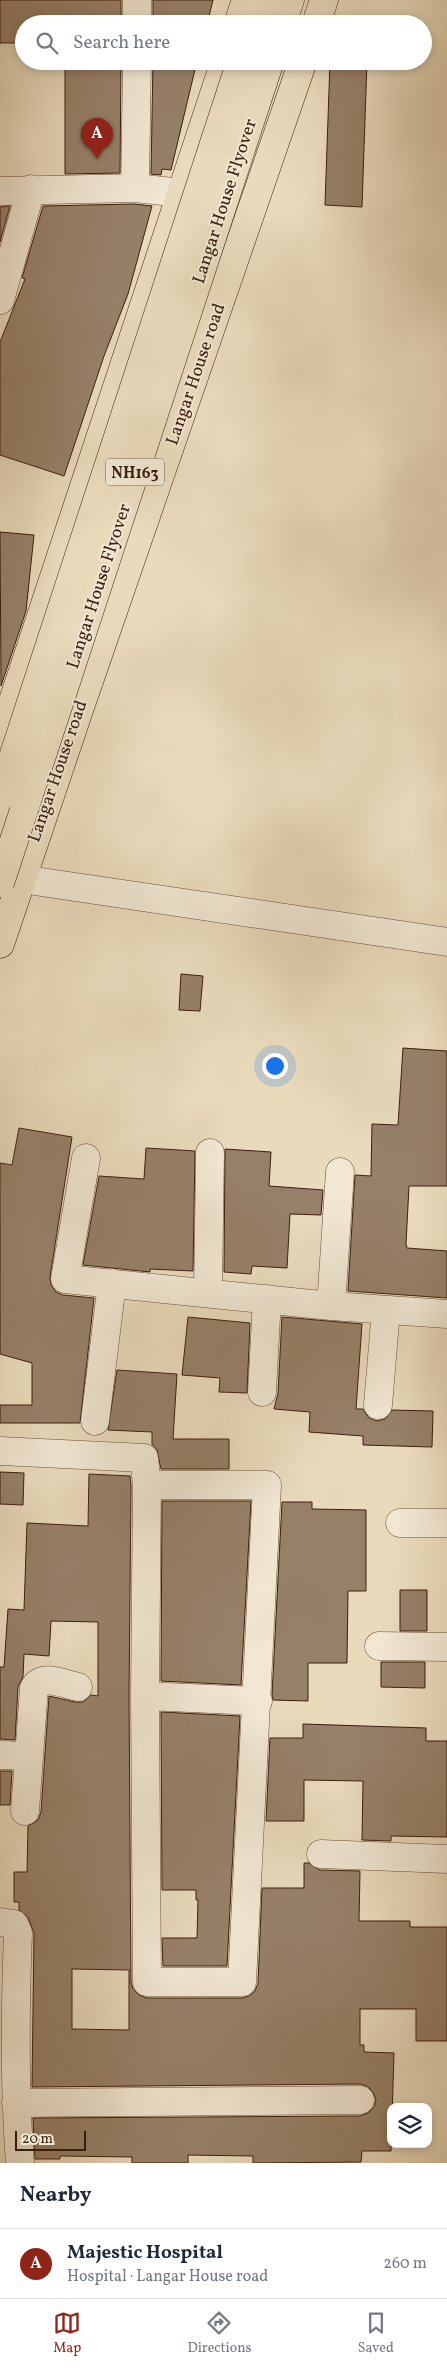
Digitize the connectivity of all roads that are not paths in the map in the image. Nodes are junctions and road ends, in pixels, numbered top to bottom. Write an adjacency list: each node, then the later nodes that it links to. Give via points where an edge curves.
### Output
1 (138, 0): 6 (street)
2 (246, 0): 7 (main road)
3 (261, 0): 8 (main road)
4 (290, 0): 9 (main road)
5 (324, 0): 10 (main road)
6 (137, 15)
7 (241, 15)
8 (256, 15)
9 (285, 15)
10 (319, 15)
11 (136, 70): 16 (street)
12 (222, 70): 19 (main road)
13 (238, 70): 24 (main road, Langar House Flyover / NH163, bridge)
14 (267, 70): 25 (main road, Langar House Flyover / NH163, bridge)
15 (300, 70): 22 (main road, Langar House road)
16 (135, 188): 17 (street); 19 (street)
17 (31, 189): 18 (street); 20 (street)
18 (0, 191)
19 (182, 193): 21 (main road)
20 (0, 300)
21 (16, 693): 22 (main road); 23 (main road)
22 (78, 713): 25 (main road, Langar House road)
23 (2, 726)
24 (0, 796)
25 (10, 881): 26 (street); 27 (main road, Langar House road)
26 (447, 942)
27 (0, 944)
28 (210, 1153): 32 (street)
29 (86, 1158): 31 (street, via 65,1278)
30 (340, 1172): 34 (street)
31 (112, 1283): 32 (street); 39 (street)
32 (208, 1293): 33 (street)
33 (267, 1299): 34 (street); 37 (street)
34 (331, 1306): 35 (street)
35 (386, 1310): 36 (street); 38 (street)
36 (447, 1314)
37 (262, 1392)
38 (378, 1404)
39 (95, 1421)
40 (0, 1451): 41 (street, via 144,1458)
41 (147, 1485): 47 (street); 48 (street, via 267,1485)
42 (400, 1523): 43 (street)
43 (447, 1523)
44 (379, 1646): 45 (street)
45 (447, 1646)
46 (78, 1687): 50 (street, via 47,1680 38,1683 33,1694)
47 (145, 1696): 48 (street); 48 (street, via 147,1982 242,1982)
48 (258, 1701)
49 (0, 1755): 50 (street)
50 (29, 1756): 51 (street)
51 (25, 1811)
52 (322, 1854): 53 (street)
53 (447, 1859)
54 (0, 1922): 55 (street, via 14,1924 18,1933)
55 (7, 2066): 57 (street)
56 (360, 2100): 57 (street)
57 (16, 2103): 58 (street)
58 (20, 2163)

